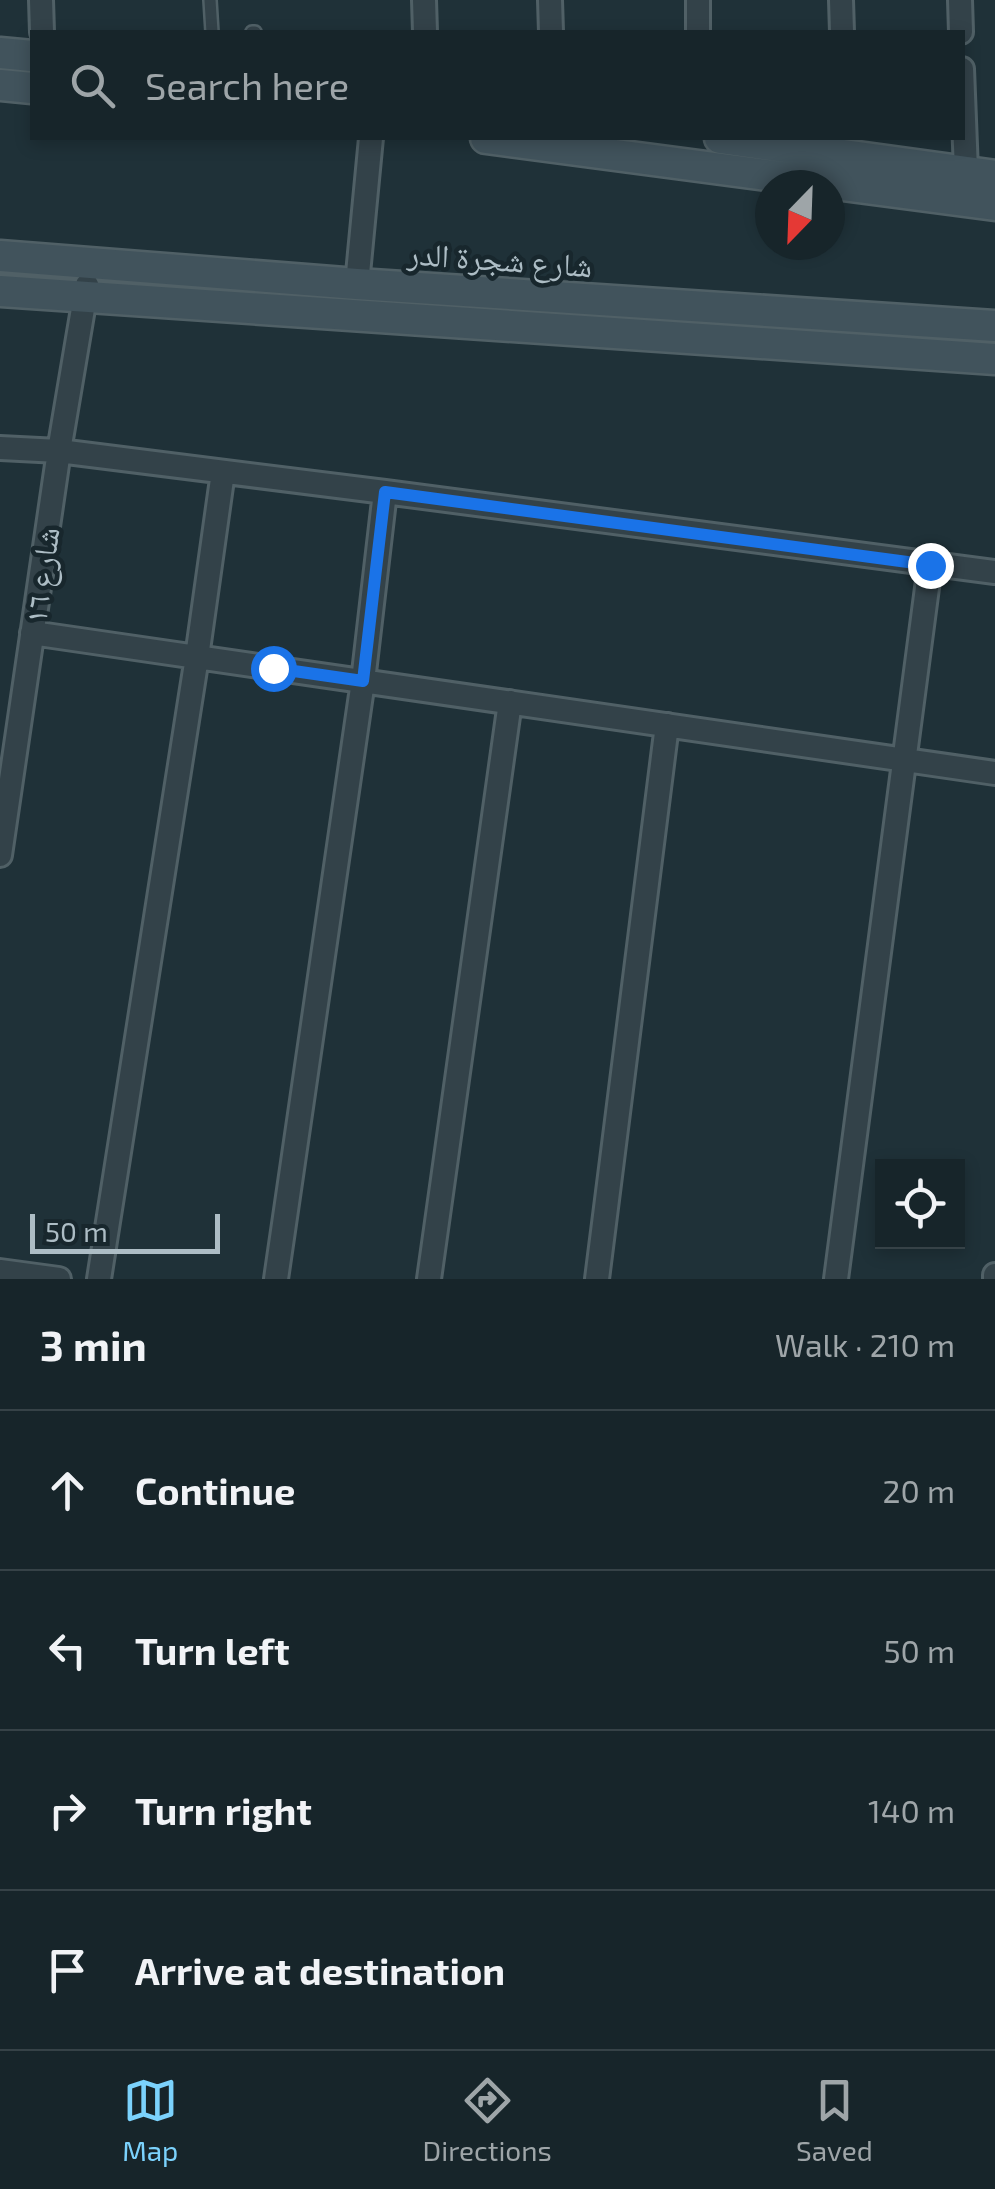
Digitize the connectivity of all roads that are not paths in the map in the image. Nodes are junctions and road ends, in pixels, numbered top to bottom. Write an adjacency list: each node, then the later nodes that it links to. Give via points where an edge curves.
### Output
1 (40, 0): 8 (street)
2 (210, 0): 9 (lane)
3 (424, 0): 10 (street)
4 (550, 0): 11 (street)
5 (698, 0): 12 (street)
6 (841, 0): 13 (street)
7 (960, 0): 14 (street)
8 (42, 30)
9 (212, 30)
10 (425, 30)
11 (550, 30)
12 (698, 30)
13 (842, 30)
14 (961, 30)
15 (0, 53): 16 (street)
16 (30, 56)
17 (0, 85): 19 (street)
18 (965, 87): 24 (street)
19 (30, 88)
20 (371, 140): 28 (street)
21 (501, 140): 25 (street)
22 (751, 140): 23 (street)
23 (844, 146): 24 (street)
24 (980, 174)
25 (995, 205)
26 (0, 256): 27 (street, شارع شجرة الدر)
27 (92, 263): 28 (street, شارع شجرة الدر); 30 (street, شارع ١٦)
28 (356, 284): 31 (street, شارع شجرة الدر)
29 (0, 291): 30 (street, شارع شجرة الدر)
30 (86, 295): 32 (street, شارع شجرة الدر); 34 (street, شارع ١٦)
31 (995, 326)
32 (995, 359)
33 (0, 448): 34 (street)
34 (59, 451): 35 (street); 39 (street, شارع ١٦)
35 (223, 472): 36 (street); 40 (street)
36 (385, 492): 37 (street); 41 (street)
37 (930, 565): 38 (street); 44 (street)
38 (995, 572)
39 (32, 633): 40 (street); 46 (street, شارع ١٦)
40 (197, 657): 41 (street); 49 (street)
41 (363, 681): 42 (street); 50 (street)
42 (510, 702): 43 (street); 51 (street)
43 (667, 725): 44 (street); 52 (street)
44 (905, 760): 45 (street); 53 (street)
45 (995, 773)
46 (0, 855)
47 (0, 1271): 48 (street)
48 (59, 1279)
49 (100, 1279)
50 (276, 1279)
51 (429, 1279)
52 (597, 1279)
53 (836, 1279)

